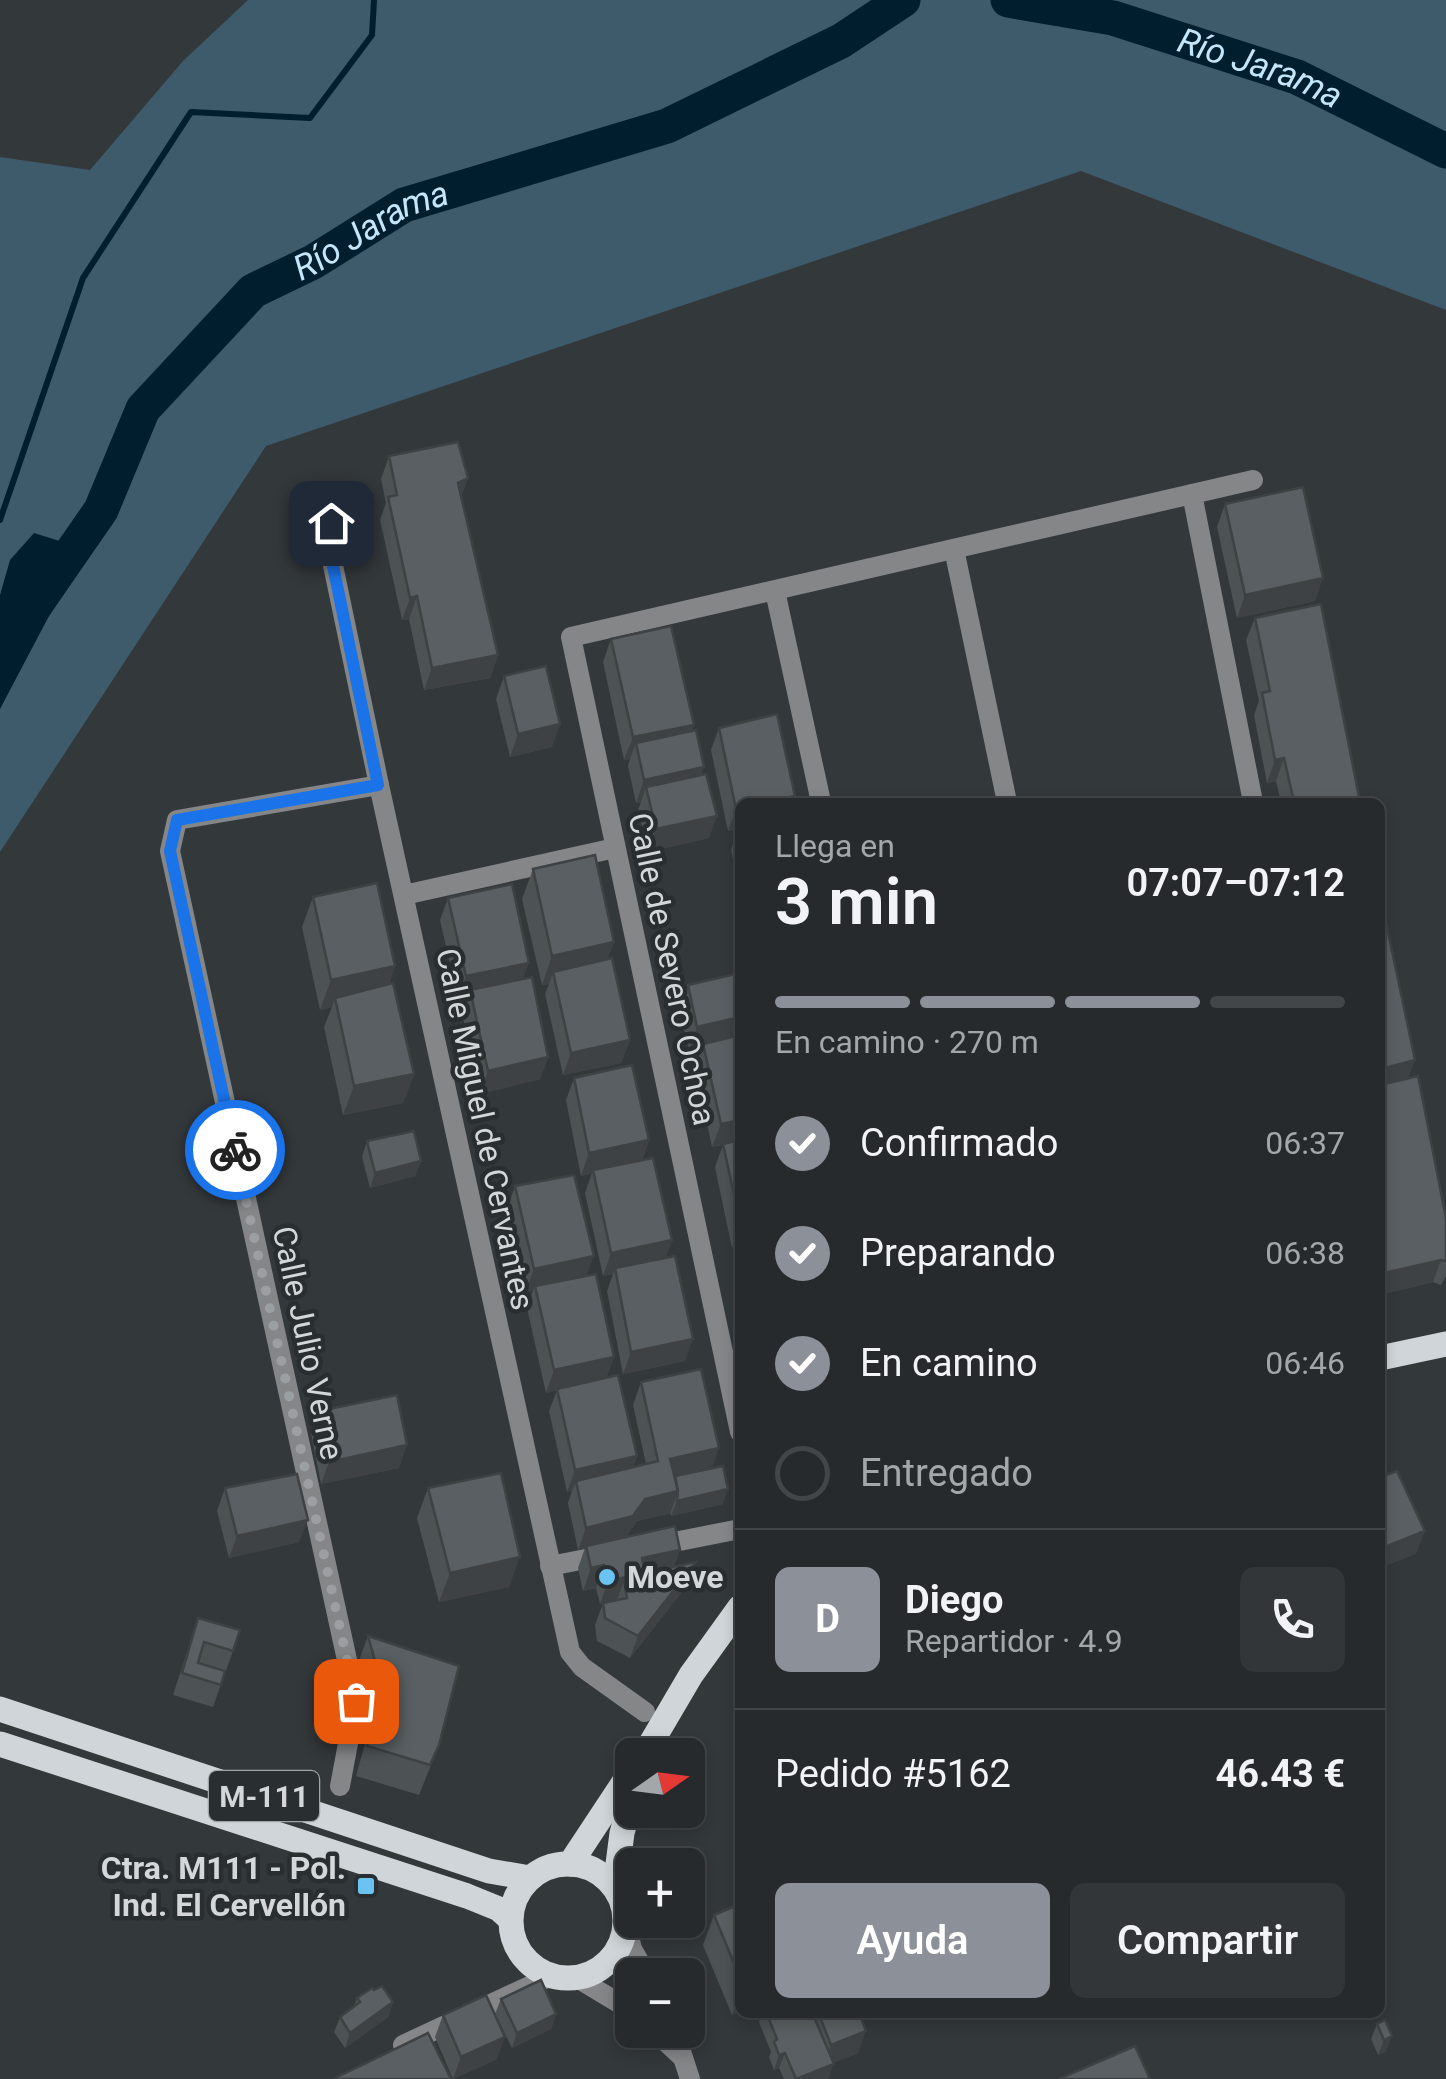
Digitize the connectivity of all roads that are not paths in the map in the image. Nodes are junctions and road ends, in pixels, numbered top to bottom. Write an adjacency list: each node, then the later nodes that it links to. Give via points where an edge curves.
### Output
1 (1252, 480): 2 (street)
2 (1192, 494): 4 (street); 9 (street)
3 (331, 523): 6 (street, Calle Miguel de Cervantes, via 330,551)
4 (954, 549): 5 (street); 8 (street)
5 (774, 590): 7 (street); 10 (street, Calle de Severo Ochoa, via 570,637)
6 (378, 785): 11 (street, Calle Miguel de Cervantes); 22 (street, Calle Julio Verne, via 177,820 170,851 356,1701)
7 (820, 798)
8 (1006, 798)
9 (1252, 798)
10 (615, 848): 11 (street); 14 (street, Calle de Severo Ochoa)
11 (404, 895): 16 (street, Calle Miguel de Cervantes)
12 (1446, 1344): 13 (main road)
13 (1385, 1357)
14 (735, 1409)
15 (735, 1530): 16 (street)
16 (550, 1566): 19 (street, Calle Miguel de Cervantes, via 570,1652)
17 (735, 1614): 20 (main road)
18 (0, 1708): 26 (main road, M-111, via 489,1871)
19 (645, 1712)
20 (654, 1738)
21 (0, 1744): 28 (main road, M-111, via 466,1896)
22 (340, 1786)
23 (615, 1796): 25 (main road)
24 (623, 1828): 27 (main road)
25 (570, 1864): 26 (main road); 27 (main road, via 599,1873)
26 (530, 1878): 28 (main road)
27 (614, 1887)
28 (510, 1919): 30 (main road, via 522,1954)
29 (623, 1938): 31 (main road, via 611,1961)
30 (551, 1976): 31 (main road); 36 (street)
31 (577, 1978): 32 (street)
32 (615, 2001)
33 (673, 2048): 35 (street)
34 (680, 2048): 35 (street)
35 (682, 2056): 37 (street)
36 (378, 2060)
37 (690, 2079)

